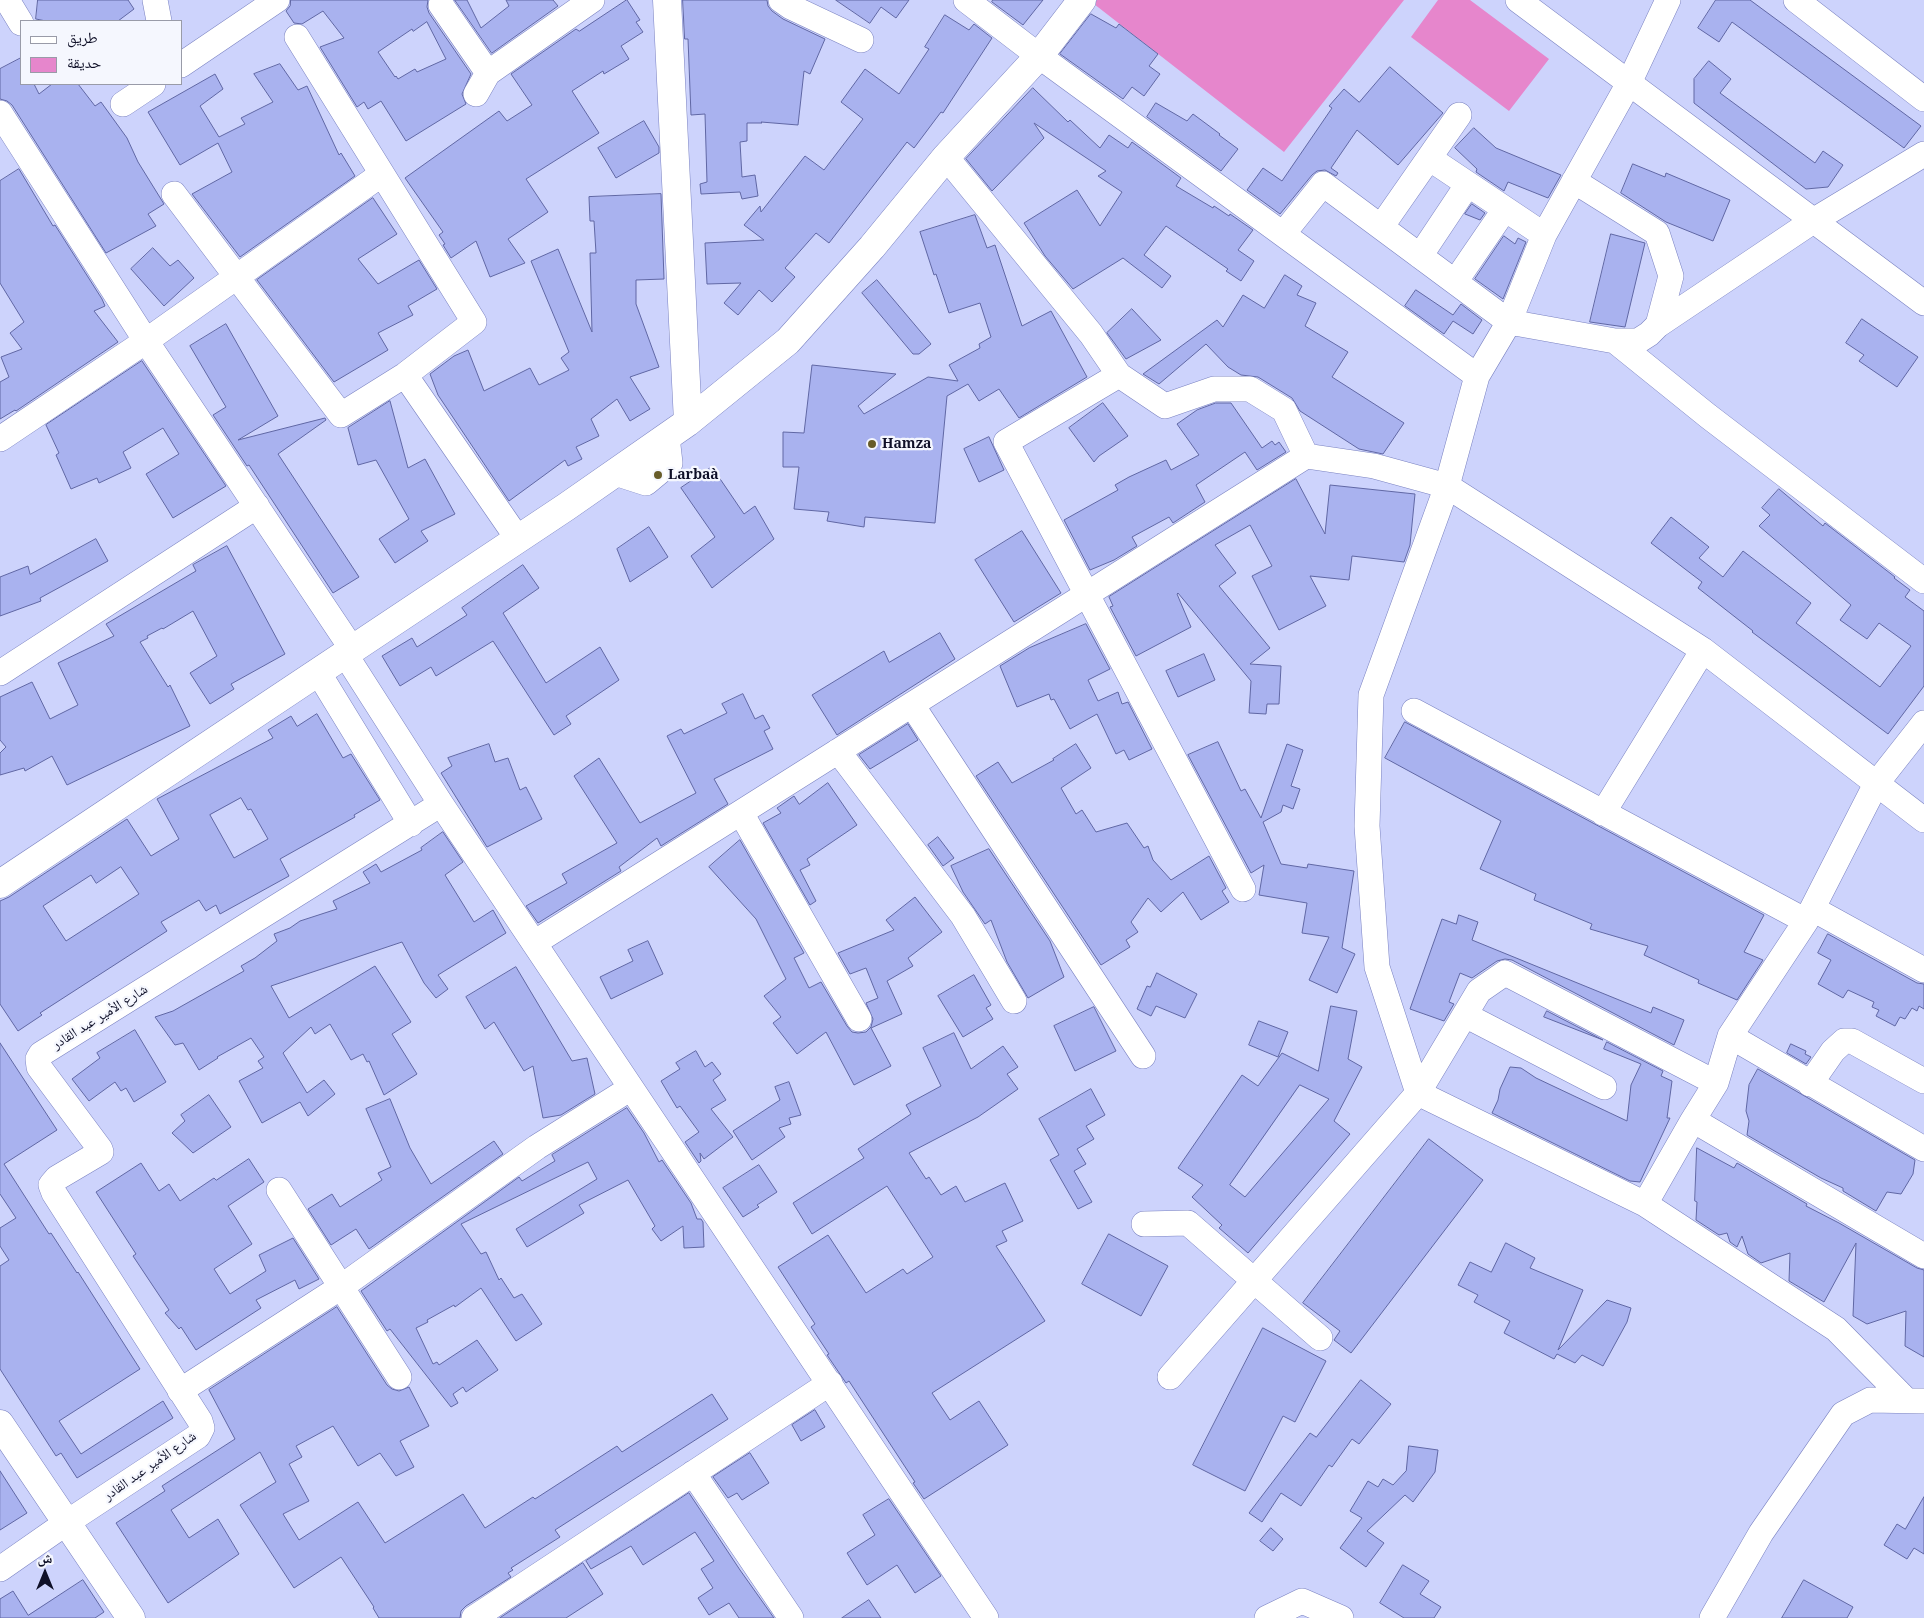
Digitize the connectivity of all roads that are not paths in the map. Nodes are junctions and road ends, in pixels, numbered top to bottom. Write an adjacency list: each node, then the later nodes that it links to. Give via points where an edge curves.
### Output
1 (7, 0): 14 (street)
2 (155, 0): 13 (street)
3 (277, 0): 18 (street)
4 (592, 0): 12 (street, via 482,84)
5 (667, 0): 48 (main road)
6 (781, 0): 16 (street)
7 (966, 0): 17 (street)
8 (1082, 0): 17 (main road)
9 (1518, 0): 19 (street)
10 (1668, 0): 19 (street)
11 (1796, 0): 21 (street)
12 (440, 6)
13 (159, 20)
14 (20, 21)
15 (296, 37): 28 (street)
16 (861, 40)
17 (1039, 56): 26 (main road); 35 (street)
18 (182, 64)
19 (1629, 83): 29 (street); 33 (street)
20 (151, 85): 22 (street)
21 (1924, 99)
22 (122, 104)
23 (0, 113): 43 (street)
24 (1459, 116): 27 (street)
25 (1924, 154): 33 (street)
26 (946, 157): 46 (street, via 1091,334); 48 (main road, via 788,341)
27 (1429, 158): 30 (street); 34 (street)
28 (382, 174): 38 (street); 45 (street, via 474,322)
29 (1574, 181): 36 (street); 42 (street, via 1657,233 1671,276)
30 (1468, 184): 32 (street); 37 (street)
31 (174, 194): 38 (street)
32 (1505, 209): 36 (street); 39 (street)
33 (1813, 221): 40 (street); 42 (street)
34 (1381, 227): 35 (street, via 1323,184); 37 (street)
35 (1283, 234): 47 (street)
36 (1544, 235): 41 (street)
37 (1420, 256): 39 (street)
38 (237, 276): 43 (street); 45 (street, via 341,414)
39 (1455, 282): 41 (street)
40 (1924, 303)
41 (1509, 322): 44 (street); 47 (street)
42 (1658, 325): 44 (street, via 1638,341)
43 (146, 341): 49 (street); 52 (street)
44 (1614, 341): 54 (street)
45 (405, 375): 53 (street)
46 (1119, 375): 50 (street, via 1165,406 1214,389 1250,389 1284,410); 55 (street, via 1006,442)
47 (1477, 376): 51 (street)
48 (677, 429): 53 (main road)
49 (0, 439)
50 (1306, 456): 51 (street, via 1374,466); 55 (street)
51 (1448, 486): 56 (street); 85 (street, via 1372,695 1367,826 1377,967)
52 (257, 506): 57 (street); 59 (street)
53 (518, 539): 57 (main road)
54 (1924, 581)
55 (1087, 594): 60 (street); 71 (street)
56 (1703, 650): 64 (street); 67 (street)
57 (349, 652): 58 (main road); 65 (street)
58 (318, 672): 69 (street); 70 (main road)
59 (0, 673)
60 (912, 705): 63 (street); 79 (street)
61 (1414, 711): 67 (street)
62 (1924, 723): 64 (street)
63 (838, 751): 66 (street); 75 (street, via 963,916)
64 (1876, 784): 68 (street); 72 (street)
65 (441, 804): 69 (street, شارع الأمير عبد القادر); 73 (street)
66 (741, 813): 73 (street); 77 (street)
67 (1603, 813): 72 (street)
68 (1924, 820)
69 (411, 824): 98 (street, شارع الأمير عبد القادر, via 41,1054 38,1059 39,1066 101,1152 57,1178 51,1184 54,1194)
70 (0, 884)
71 (1243, 889)
72 (1810, 915): 74 (street); 78 (street)
73 (534, 943): 84 (street)
74 (1924, 970)
75 (1014, 1001)
76 (1465, 1015): 81 (street, via 1479,991 1505,973); 83 (street); 85 (street)
77 (860, 1019)
78 (1730, 1036): 81 (street); 82 (street)
79 (1143, 1056)
80 (1924, 1081): 82 (street, via 1852,1041 1844,1041 1832,1051)
81 (1716, 1083): 86 (street)
82 (1810, 1084): 87 (street)
83 (1604, 1087)
84 (631, 1088): 93 (street, via 537,1147); 97 (street)
85 (1418, 1093): 89 (street); 92 (street)
86 (1693, 1120): 89 (street); 91 (street)
87 (1924, 1149)
88 (280, 1190): 93 (street)
89 (1645, 1204): 99 (street, via 1836,1329)
90 (1144, 1224): 92 (street, via 1188,1223)
91 (1924, 1256)
92 (1254, 1281): 94 (street); 95 (street)
93 (341, 1287): 96 (street); 98 (street)
94 (1320, 1338)
95 (1170, 1376)
96 (399, 1377)
97 (830, 1383): 101 (street); 107 (street)
98 (180, 1391): 102 (street, شارع الأمير عبد القادر, via 200,1421 202,1428 198,1436)
99 (1915, 1401): 110 (street, via 1870,1400 1843,1414 1761,1533)
100 (0, 1424): 102 (main road)
101 (694, 1473): 105 (street); 106 (street)
102 (66, 1523): 103 (street, شارع الأمير عبد القادر); 104 (main road)
103 (0, 1569)
104 (130, 1618)
105 (474, 1618)
106 (791, 1618)
107 (986, 1618)
108 (1267, 1618): 109 (street, via 1302,1601)
109 (1341, 1618)
110 (1712, 1618)

